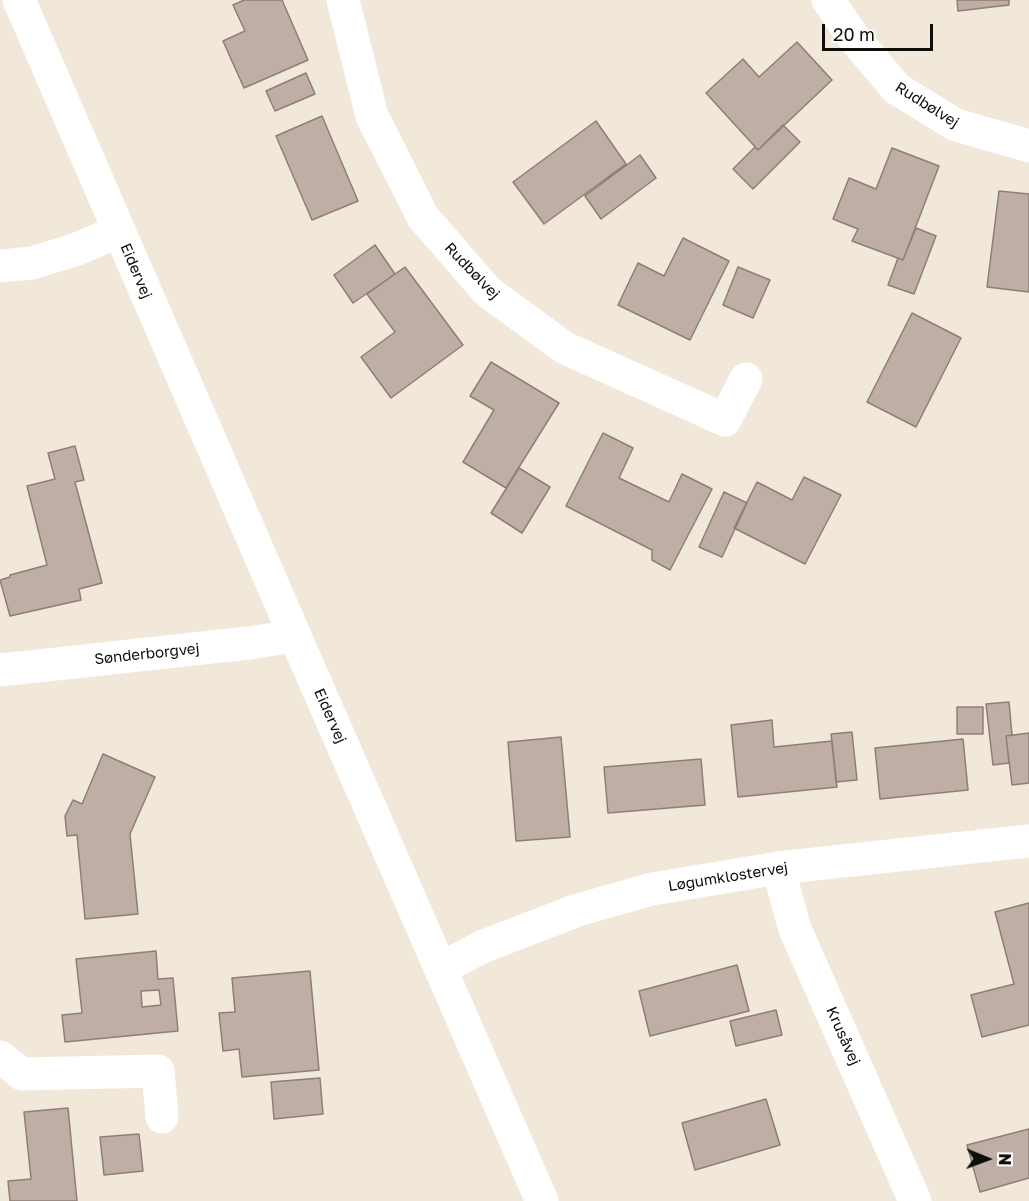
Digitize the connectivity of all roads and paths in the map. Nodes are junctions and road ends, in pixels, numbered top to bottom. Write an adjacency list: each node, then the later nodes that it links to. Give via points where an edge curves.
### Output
1 (19, 0): 5 (street, Eidervej)
2 (343, 0): 7 (street, Rudbølvej, via 372,116 423,217 488,292 565,348 725,420)
3 (828, 0): 4 (street, Rudbølvej, via 897,89 956,126)
4 (1029, 146)
5 (119, 231): 6 (street, Eidervej, via 32,263); 8 (street, Eidervej)
6 (0, 266)
7 (746, 379)
8 (295, 636): 9 (street, Sønderborgvej); 12 (street, Eidervej)
9 (0, 670)
10 (1029, 841): 11 (street, Løgumklostervej)
11 (778, 868): 12 (street, Løgumklostervej, via 652,889 578,910 484,946); 16 (street, Krusåvej, via 795,929)
12 (441, 968): 15 (street, Eidervej)
13 (0, 1057): 14 (street, via 22,1074 158,1071)
14 (162, 1117)
15 (542, 1201)
16 (915, 1201)

